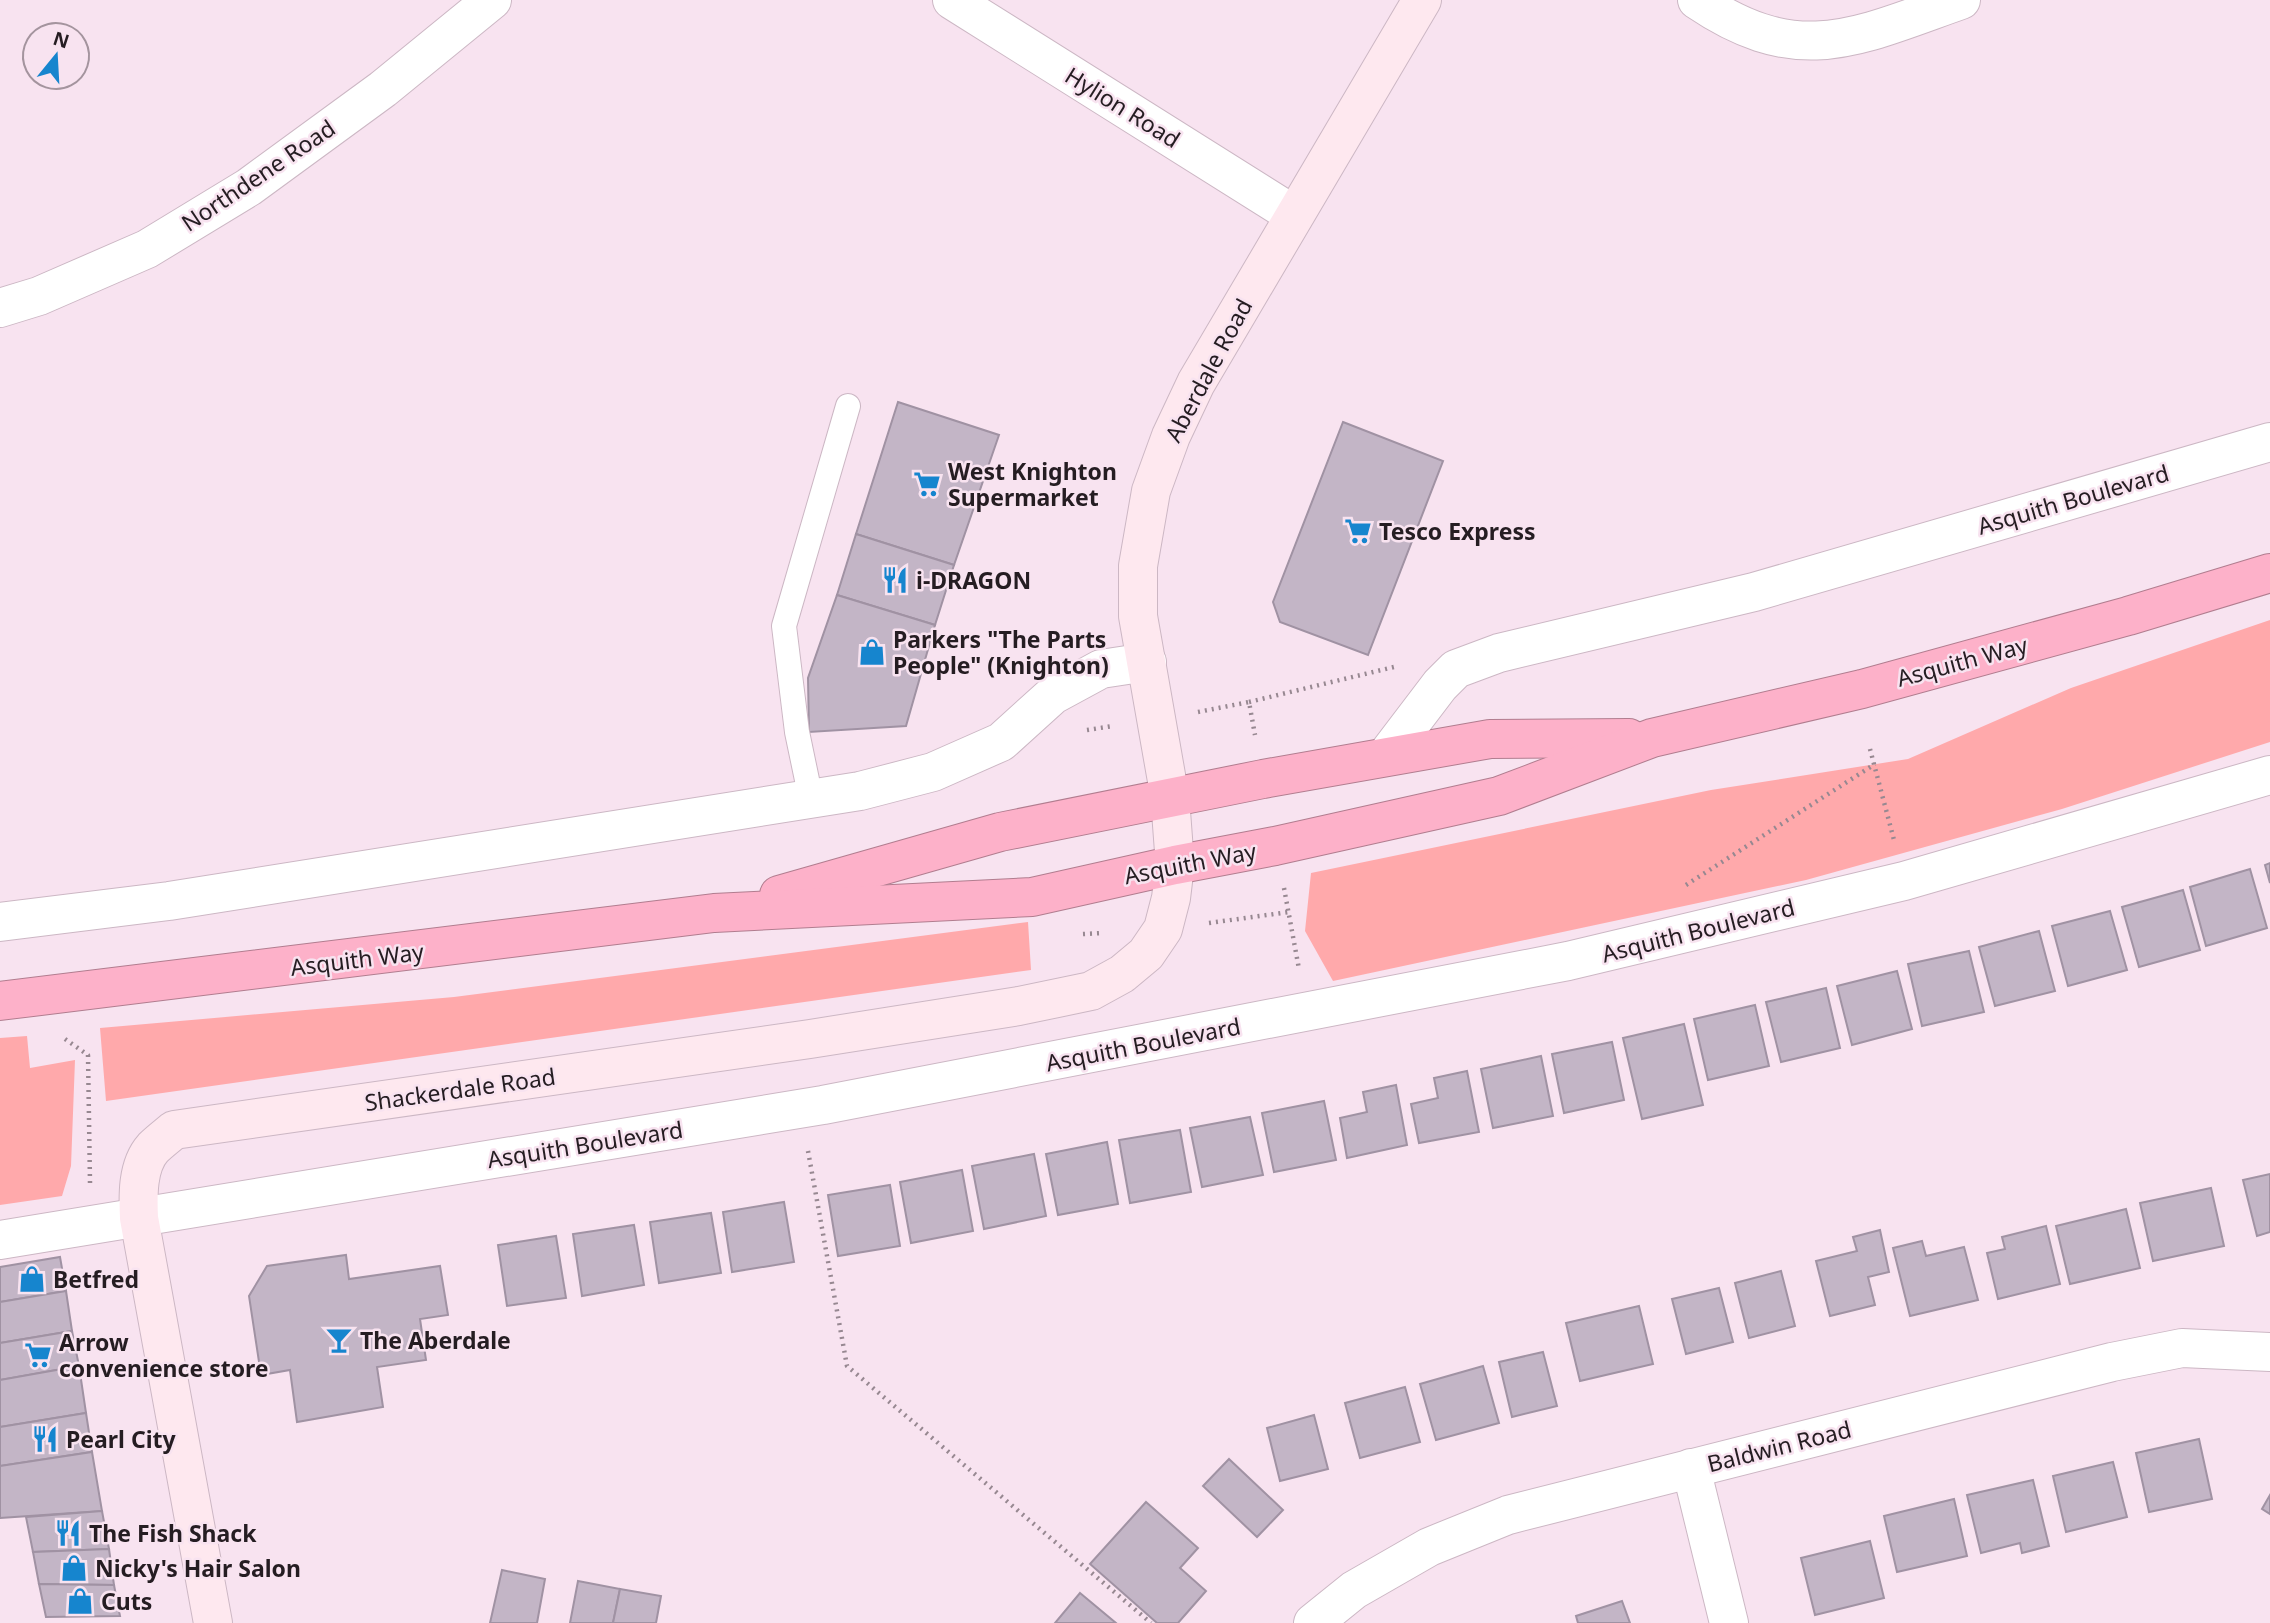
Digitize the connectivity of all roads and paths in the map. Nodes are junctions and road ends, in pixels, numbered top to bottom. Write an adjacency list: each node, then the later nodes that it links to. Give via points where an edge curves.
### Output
1 (492, 0): 7 (street, Northdene Road, via 383,89 249,187 147,249)
2 (952, 0): 6 (street, Hylion Road)
3 (1422, 0): 6 (street, Aberdale Road)
4 (1698, 0): 5 (street, via 1768,37 1812,43 1859,36)
5 (1961, 0)
6 (1294, 215): 11 (street, Aberdale Road, via 1196,383 1151,491 1138,566 1139,616)
7 (0, 308)
8 (848, 406): 20 (lane, via 784,626 797,732)
9 (2270, 442): 12 (street, Asquith Boulevard, via 1754,592 1499,653)
10 (2270, 573): 14 (highway, Asquith Way, via 1862,689)
11 (1147, 662): 19 (street, Aberdale Road); 20 (street, via 1101,669 1053,695 1001,742 933,772)
12 (1457, 669): 13 (path, via 1437,657); 16 (street, Asquith Boulevard)
13 (1249, 702)
14 (1652, 738): 16 (highway, Asquith Way, via 1489,738); 21 (highway, Asquith Way, via 1499,796)
15 (1870, 749): 17 (path)
16 (1386, 756): 19 (highway, Asquith Way)
17 (1875, 764): 22 (path); 23 (path)
18 (2270, 775): 22 (street, Asquith Boulevard)
19 (1170, 798): 21 (street, Aberdale Road); 24 (highway, Asquith Way, via 1000,832)
20 (811, 799): 25 (street, via 169,901)
21 (1175, 865): 24 (highway, Asquith Way, via 1032,897); 29 (street, Shackerdale Road, via 1163,929 1146,954 1091,991 823,1037 174,1130 151,1150 141,1172)
22 (1904, 881): 28 (street, Asquith Boulevard, via 1568,961)
23 (1682, 888)
24 (714, 913): 26 (highway, Asquith Way)
25 (0, 922)
26 (55, 995): 27 (highway, Asquith Way); 30 (path, via 61,1036 88,1055 90,1192)
27 (0, 1001)
28 (800, 1109): 29 (street, Asquith Boulevard); 35 (path, via 847,1366)
29 (139, 1218): 30 (street, Asquith Boulevard); 34 (street, Shackerdale Road)
30 (99, 1225): 31 (street, Asquith Boulevard)
31 (0, 1240)
32 (2270, 1352): 33 (street, Baldwin Road, via 2182,1348 2147,1355)
33 (1691, 1468): 36 (street, Baldwin Road, via 1508,1514 1429,1547 1354,1590); 37 (street)
34 (213, 1623)
35 (1152, 1623)
36 (1313, 1623)
37 (1729, 1623)

